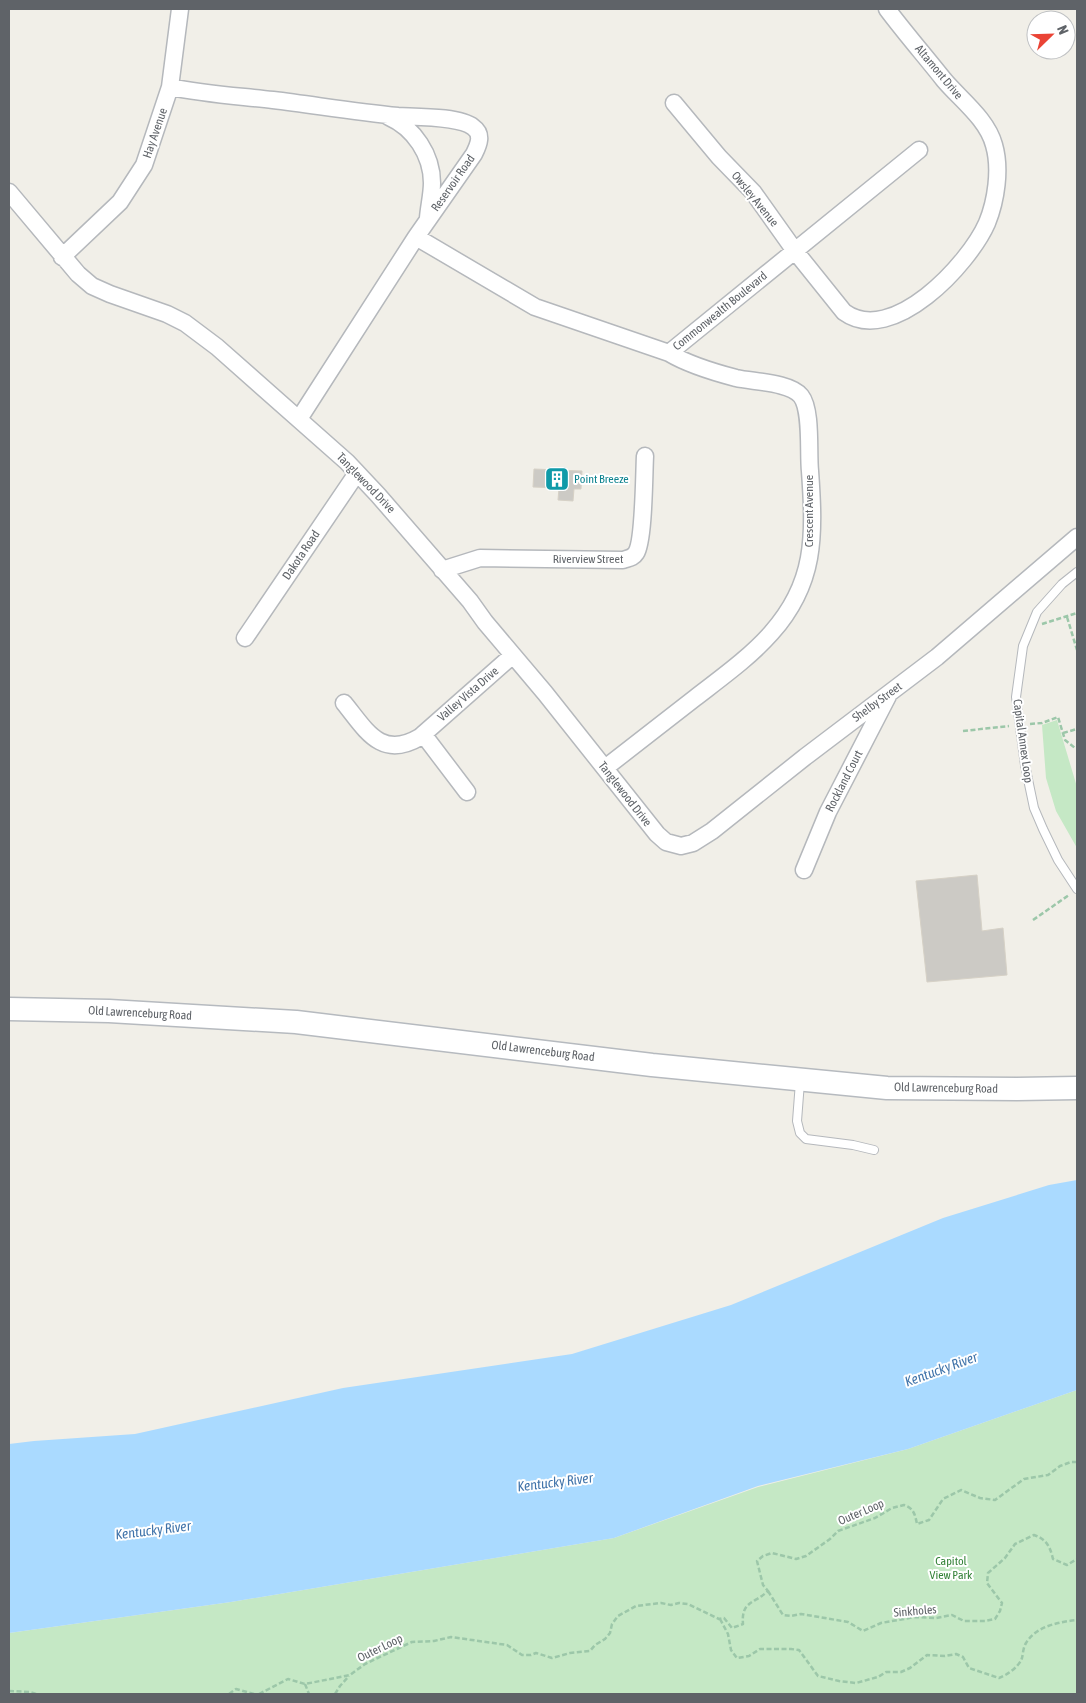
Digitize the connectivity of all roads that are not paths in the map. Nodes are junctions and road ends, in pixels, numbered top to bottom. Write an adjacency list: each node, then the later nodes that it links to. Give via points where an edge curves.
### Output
1 (180, 9): 3 (street, Hay Avenue)
2 (887, 9): 6 (street, Altamont Drive)
3 (170, 88): 5 (street, Reservoir Road); 12 (street, Hay Avenue, via 144,165 120,202)
4 (674, 103): 11 (street, Owsley Avenue, via 753,192)
5 (380, 114): 9 (street, via 405,126 423,148 432,182); 9 (street, Reservoir Road, via 460,121 474,127 478,133 480,139 474,154)
6 (991, 135): 11 (street, Owsley Avenue, via 996,151 996,176 987,224 947,279 914,305 879,320 850,317)
7 (919, 150): 11 (street, Commonwealth Boulevard)
8 (9, 192): 12 (street, Tanglewood Drive)
9 (428, 220): 10 (street, Reservoir Road)
10 (416, 237): 13 (street, Commonwealth Boulevard, via 535,307); 14 (street, Reservoir Road)
11 (795, 251): 13 (street, Commonwealth Boulevard)
12 (62, 257): 14 (street, Tanglewood Drive, via 92,286 185,323)
13 (669, 353): 25 (street, Crescent Avenue, via 684,362 786,388 801,396 808,424 812,516 809,558 793,602 764,643)
14 (299, 419): 16 (street, Tanglewood Drive)
15 (645, 456): 18 (street, Riverview Street, via 641,533 638,551 632,558 480,558)
16 (357, 472): 18 (street, Tanglewood Drive); 20 (street, Dakota Road)
17 (1077, 537): 22 (street, Shelby Street)
18 (442, 570): 21 (street, Tanglewood Drive)
19 (1077, 572): 29 (lane, Capital Annex Loop, via 1037,612 1023,646 1016,697 1034,808 1058,860)
20 (245, 638)
21 (513, 654): 24 (street, Valley Vista Drive); 25 (street, Tanglewood Drive)
22 (889, 694): 27 (street, Shelby Street, via 712,830 685,845); 28 (street, Rockland Court, via 825,818)
23 (344, 703): 24 (street, Valley Vista Drive, via 380,742 400,745)
24 (422, 734): 26 (street)
25 (605, 768): 27 (street, Tanglewood Drive)
26 (467, 792)
27 (666, 842)
28 (804, 870)
29 (1077, 889)
30 (9, 1009): 31 (main road, Old Lawrenceburg Road, via 109,1011 296,1022)
31 (800, 1080): 32 (main road, Old Lawrenceburg Road, via 887,1088); 33 (lane, via 797,1121 800,1133 806,1139)
32 (1077, 1088)
33 (874, 1150)

